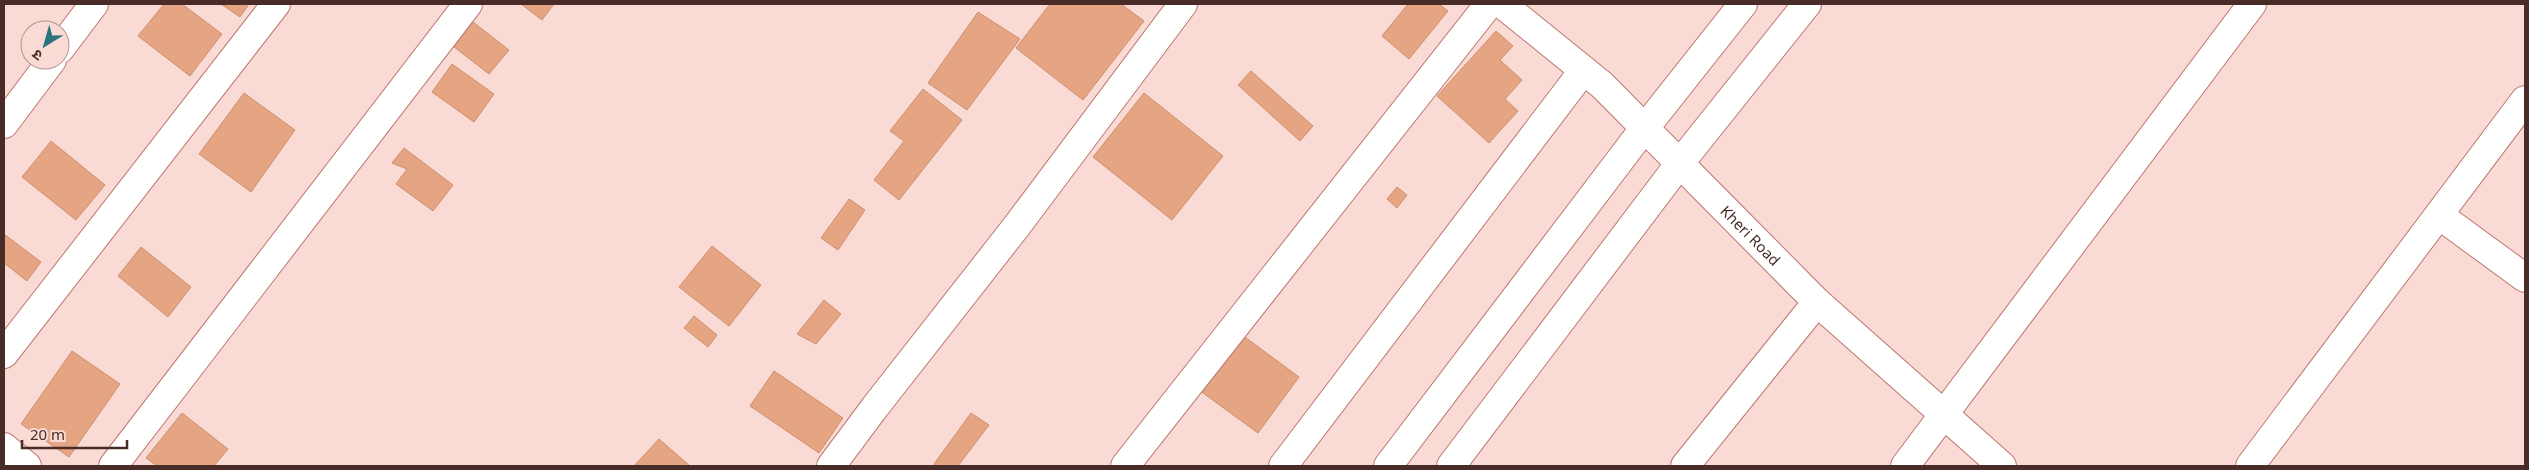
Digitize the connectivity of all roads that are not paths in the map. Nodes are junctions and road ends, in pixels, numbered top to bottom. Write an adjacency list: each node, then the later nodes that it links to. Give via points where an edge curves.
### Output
1 (94, 4): 10 (street)
2 (276, 4): 20 (street)
3 (468, 4): 24 (street)
4 (1183, 4): 25 (street)
5 (1489, 4): 26 (street)
6 (1502, 4): 12 (street, Kheri Road)
7 (1743, 4): 15 (street)
8 (1807, 4): 16 (street)
9 (2252, 4): 21 (street)
10 (70, 36)
11 (44, 70): 14 (street)
12 (1584, 71): 15 (street, Kheri Road); 27 (street)
13 (2525, 102): 17 (street)
14 (4, 124)
15 (1644, 129): 16 (street, Kheri Road); 28 (street)
16 (1680, 162): 19 (street, Kheri Road); 29 (street)
17 (2438, 215): 18 (street); 33 (street)
18 (2525, 278)
19 (1817, 302): 21 (street, Kheri Road); 30 (street)
20 (4, 354)
21 (1944, 414): 31 (street); 32 (street, Kheri Road)
22 (4, 447): 23 (street)
23 (27, 466)
24 (113, 466)
25 (831, 466)
26 (1125, 466)
27 (1283, 466)
28 (1388, 466)
29 (1451, 466)
30 (1685, 466)
31 (1905, 466)
32 (2002, 466)
33 (2250, 466)

